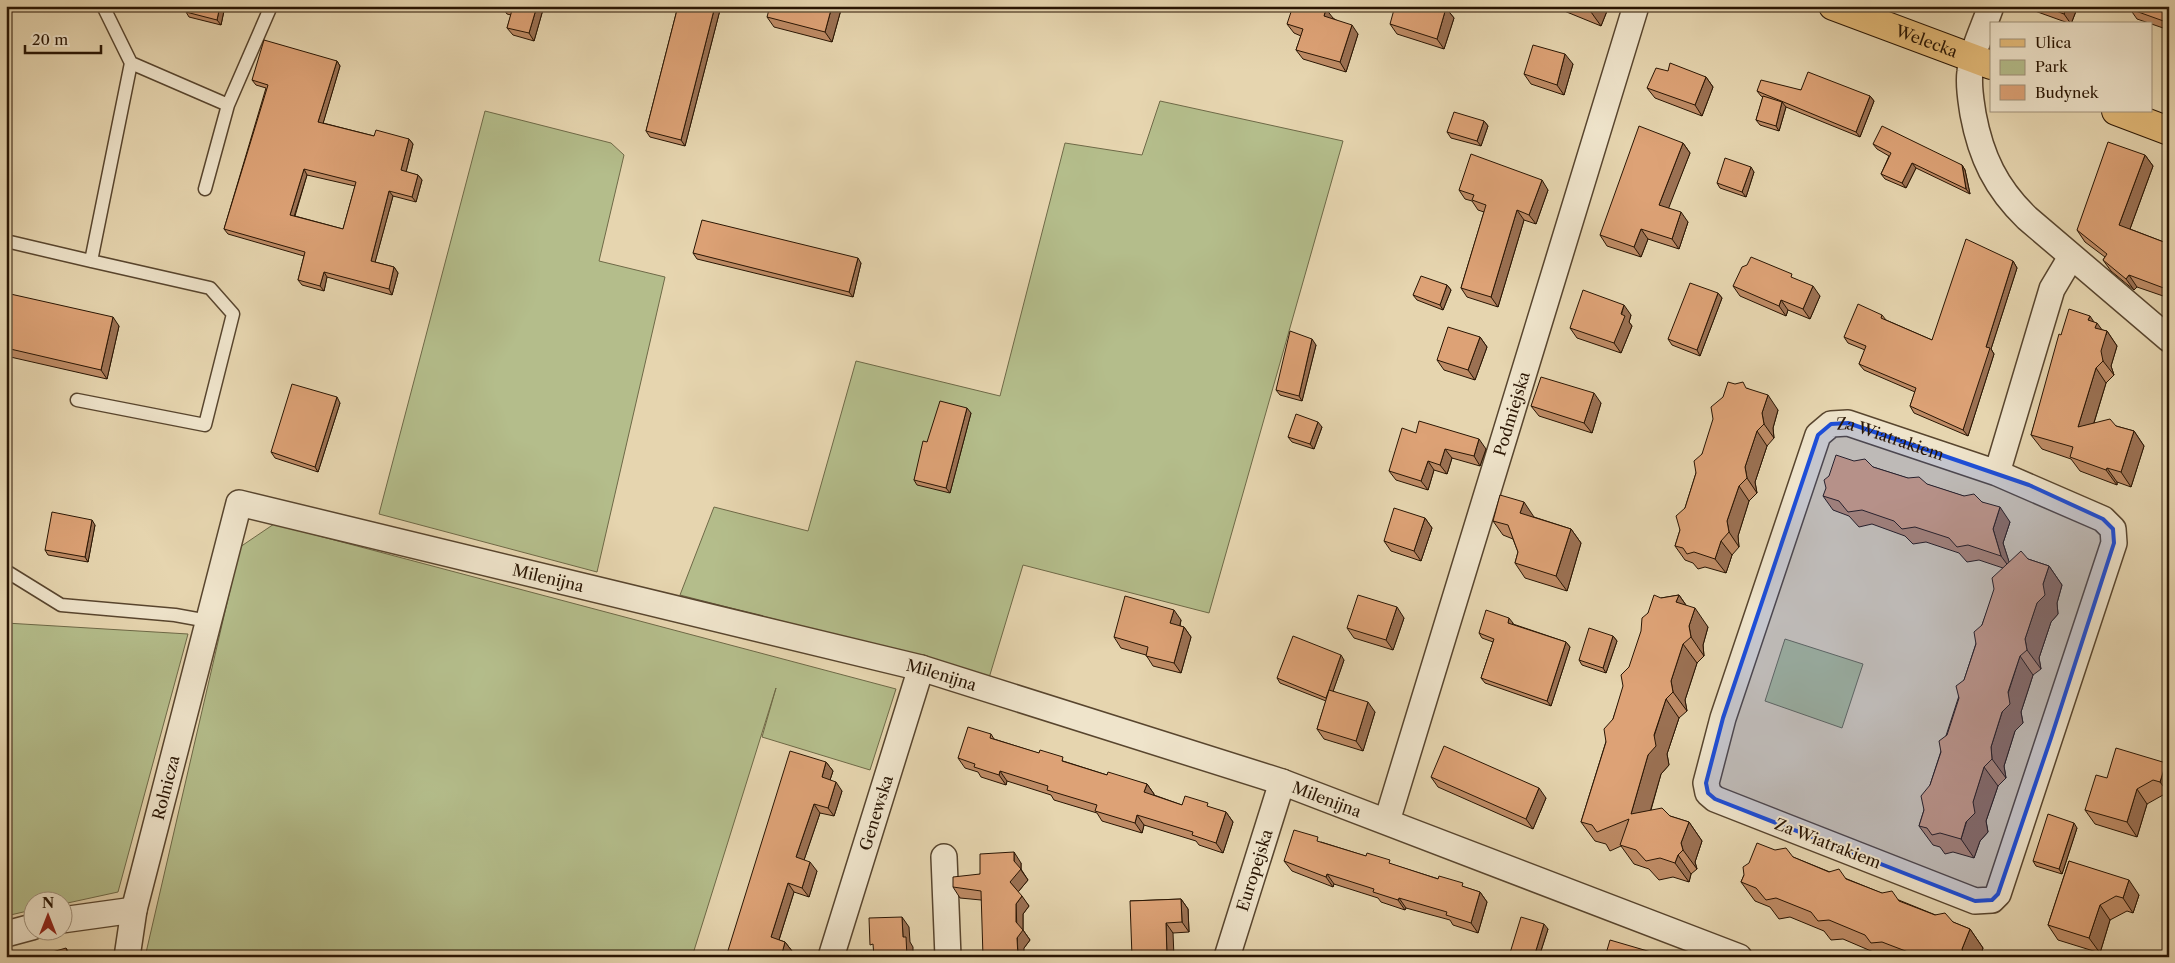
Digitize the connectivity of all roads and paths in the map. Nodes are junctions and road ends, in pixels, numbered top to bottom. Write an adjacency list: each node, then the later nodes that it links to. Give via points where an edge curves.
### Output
1 (103, 6): 7 (lane)
2 (271, 6): 8 (lane)
3 (1636, 6): 22 (street, Podmiejska)
4 (1833, 6): 6 (main road, Welecka)
5 (1991, 6): 6 (street)
6 (1982, 62): 13 (street, via 1970,92 1976,127 1989,169 2011,202)
7 (131, 63): 8 (lane); 14 (lane)
8 (228, 105): 11 (lane)
9 (2119, 112): 10 (main road)
10 (2169, 131)
11 (205, 189)
12 (6, 241): 14 (lane)
13 (2071, 256): 15 (street); 17 (street, via 2052,289)
14 (92, 261): 16 (lane, via 210,288 233,314 205,425)
15 (2169, 339)
16 (76, 400)
17 (1997, 473): 17 (street, Za Wiatrakiem, via 1848,423 1831,424 1818,435 1723,718 1706,783 1708,793 1715,800 1975,901 1992,900 1998,894 2114,543 2113,530 2103,519)
18 (6, 571): 19 (lane, via 61,605 175,614)
19 (208, 621): 20 (street, Milenijna, via 239,503); 24 (street, Rolnicza)
20 (920, 668): 21 (street, Milenijna); 30 (street, Genewska)
21 (1282, 782): 22 (street, Milenijna); 32 (street, Europejska)
22 (1387, 821): 28 (street, Milenijna)
23 (944, 857): 31 (street)
24 (134, 910): 25 (street); 29 (street, Rolnicza)
25 (72, 919)
26 (22, 930): 27 (street)
27 (6, 934)
28 (1701, 949): 33 (street, Milenijna)
29 (127, 957)
30 (831, 957)
31 (948, 957)
32 (1227, 957)
33 (1739, 957)

